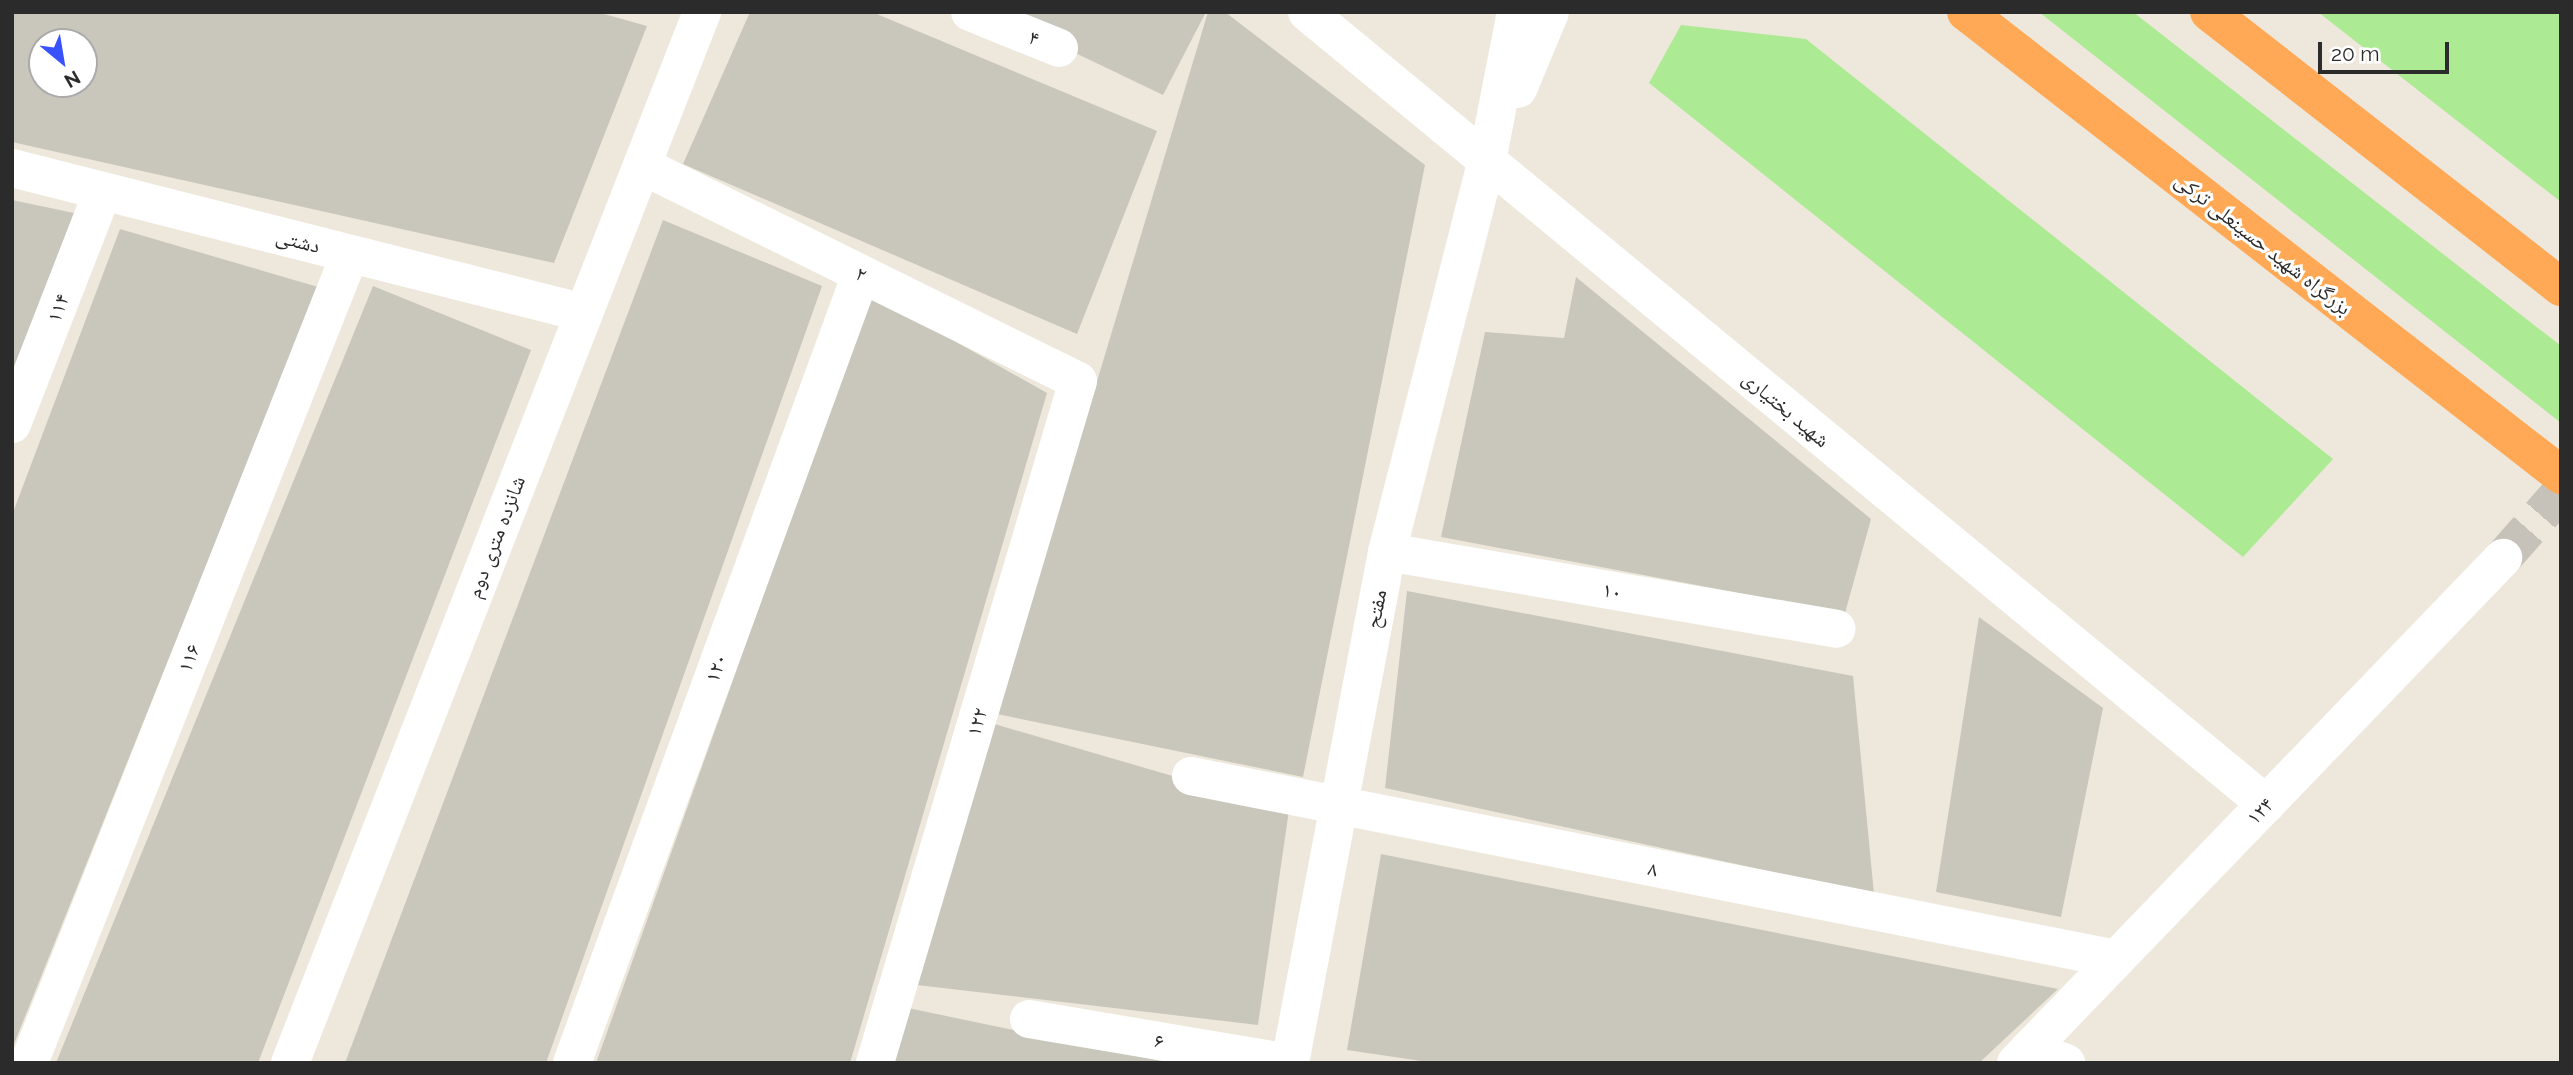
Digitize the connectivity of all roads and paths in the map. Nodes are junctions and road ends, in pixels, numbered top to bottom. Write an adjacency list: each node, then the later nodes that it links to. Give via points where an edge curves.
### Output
1 (970, 12): 8 (street, ۴)
2 (1307, 12): 9 (street, شهید بختیاری)
3 (1516, 12): 9 (street)
4 (1550, 12): 9 (street)
5 (1966, 12): 21 (highway, بزرگراه شهید حسینعلی ترکی)
6 (2209, 12): 11 (highway)
7 (693, 15): 10 (street, شانزده متری دوم)
8 (1059, 47)
9 (1487, 162): 22 (street, مفتح); 26 (street, شهید بختیاری)
10 (643, 166): 16 (street, ۲); 18 (street, شانزده متری دوم)
11 (2407, 167): 15 (highway); 17 (highway)
12 (12, 168): 13 (street, دشتی)
13 (103, 191): 14 (street, دشتی); 20 (street, ۱۱۴)
14 (350, 254): 18 (street, دشتی); 31 (street, ۱۱۶)
15 (2561, 254)
16 (861, 274): 19 (street, ۲); 33 (street, ۱۲۰)
17 (2561, 287)
18 (584, 313): 32 (street, شانزده متری دوم)
19 (1079, 381): 34 (street, ۱۲۲)
20 (12, 424)
21 (2561, 475)
22 (1387, 552): 24 (street, ۱۰); 27 (street, مفتح)
23 (2503, 558): 26 (street, ۱۲۴)
24 (1836, 629)
25 (1191, 776): 27 (street, ۸)
26 (2266, 804): 28 (street, ۱۲۴)
27 (1338, 808): 28 (street, ۸); 35 (street, مفتح)
28 (2116, 959): 30 (street, ۱۲۴)
29 (1029, 1019): 35 (street, ۶)
30 (2022, 1056): 36 (street)
31 (29, 1063)
32 (290, 1063)
33 (572, 1063)
34 (875, 1063)
35 (1290, 1063)
36 (2066, 1063)

